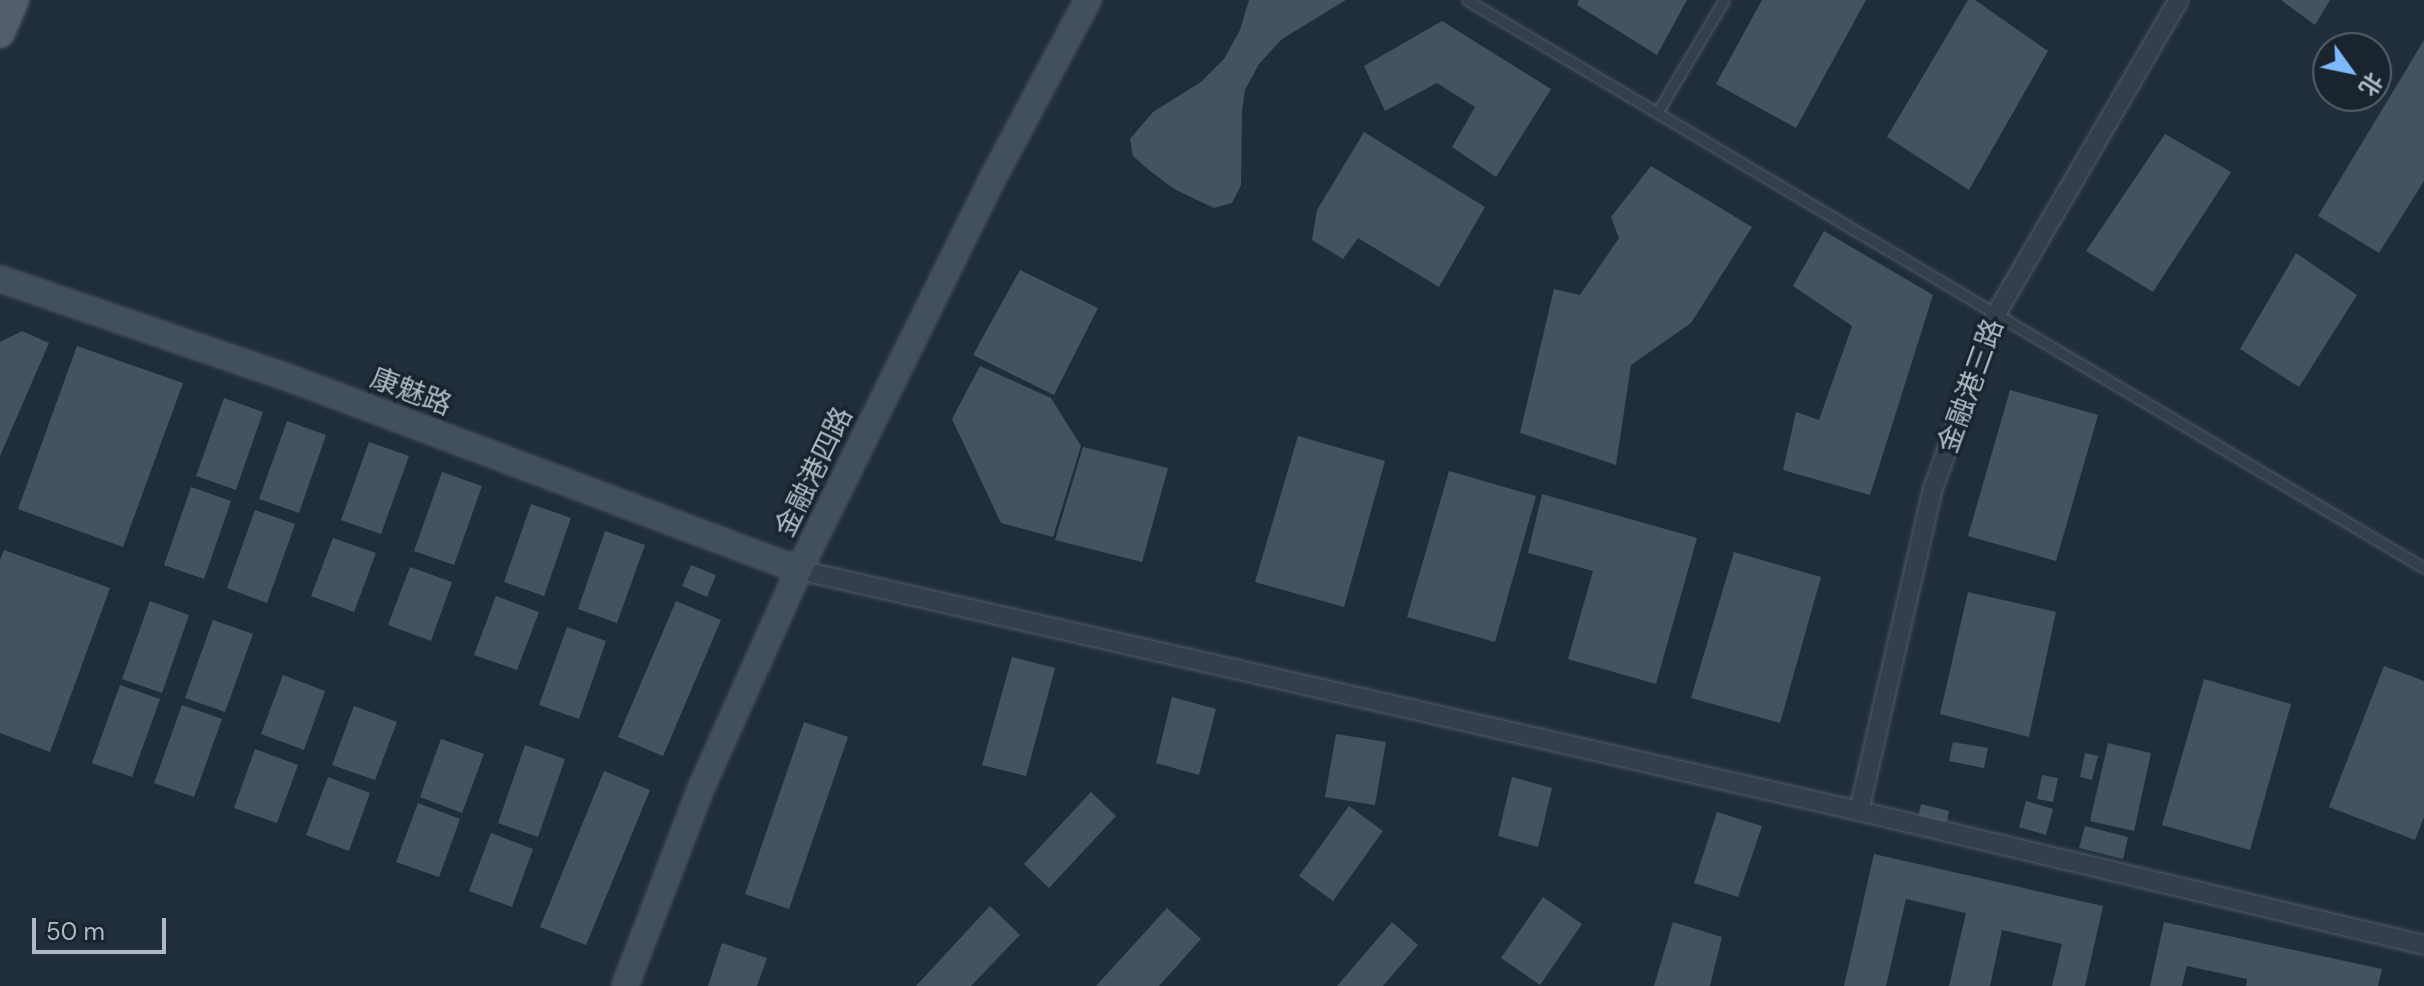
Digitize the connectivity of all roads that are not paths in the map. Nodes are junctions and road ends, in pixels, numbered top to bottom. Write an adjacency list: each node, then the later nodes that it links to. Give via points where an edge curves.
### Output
1 (14, 0): 6 (main road)
2 (1088, 0): 11 (street, 金融港四路, via 996,172)
3 (1467, 0): 7 (lane)
4 (1724, 0): 7 (lane)
5 (2179, 0): 9 (street, 金融港三路)
6 (0, 33)
7 (1657, 113): 9 (lane)
8 (0, 279): 11 (street, 康魅路, via 284,376)
9 (1996, 314): 10 (lane); 12 (street, 金融港三路, via 1933,489)
10 (2424, 568)
11 (799, 570): 12 (street); 14 (street, 金融港四路, via 701,788)
12 (1859, 811): 13 (street)
13 (2424, 945)
14 (625, 986)

